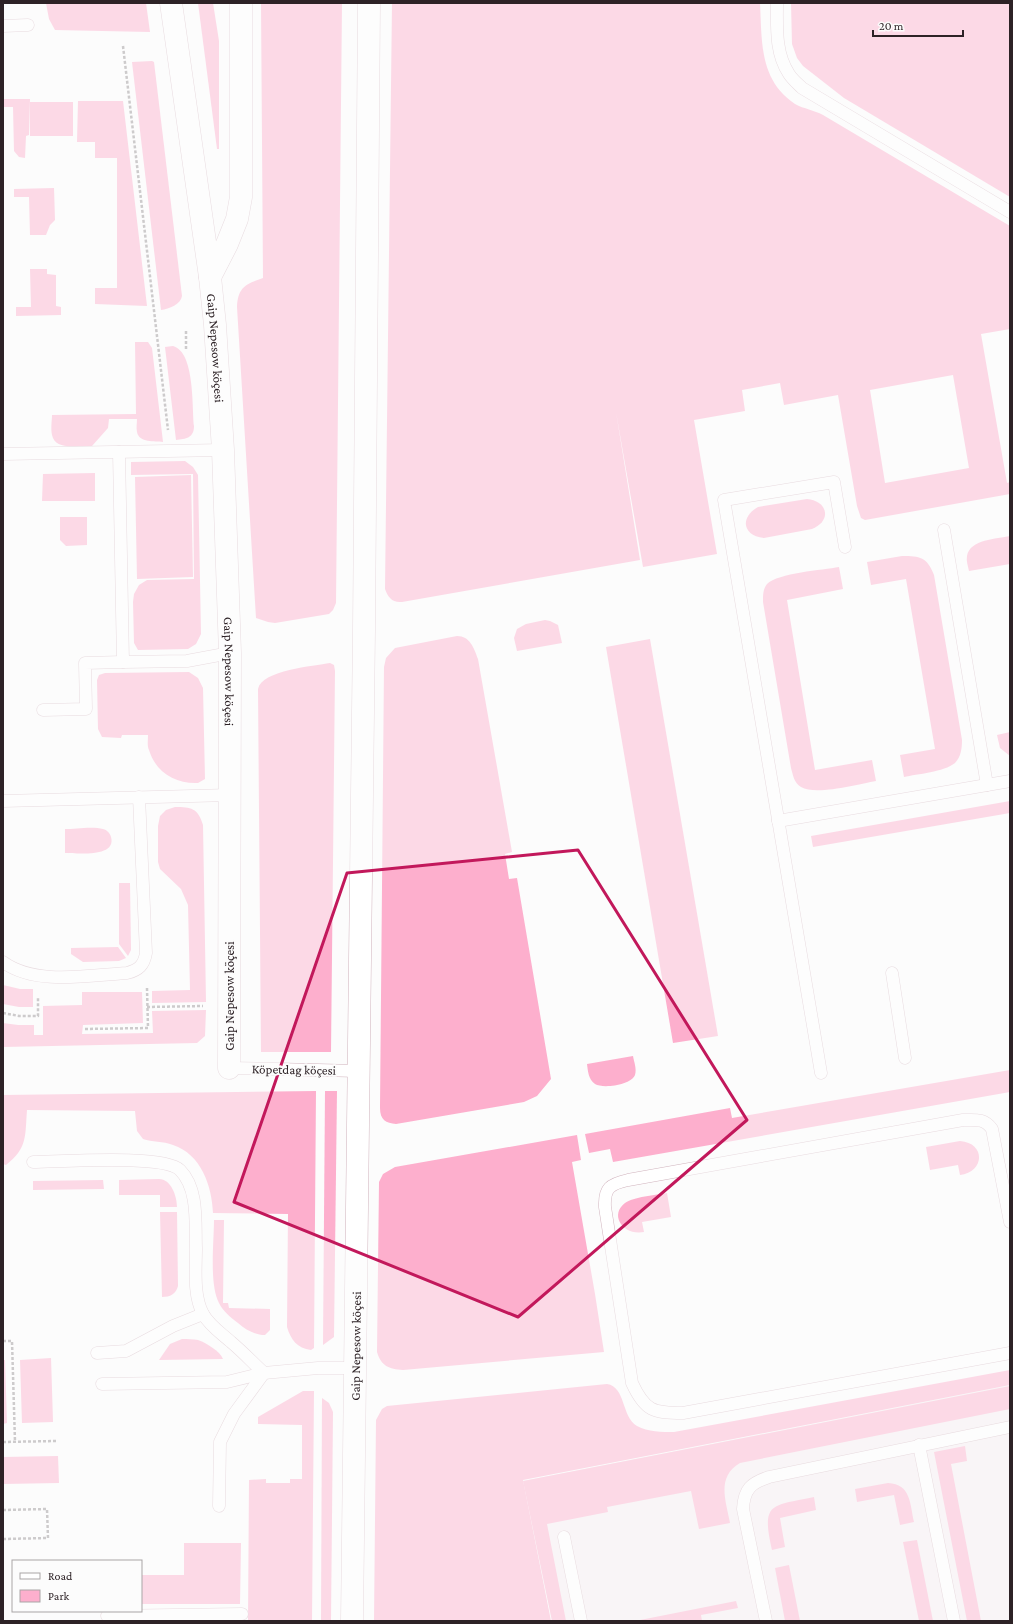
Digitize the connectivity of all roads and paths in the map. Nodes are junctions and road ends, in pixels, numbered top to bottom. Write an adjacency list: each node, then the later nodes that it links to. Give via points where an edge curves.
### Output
1 (171, 3): 9 (street, Gaip Nepesow köçesi)
2 (241, 3): 9 (street, Gaip Nepesow köçesi, via 241,197 237,219)
3 (369, 3): 35 (street, Gaip Nepesow köçesi)
4 (777, 3): 8 (lane, via 780,53 789,74 802,88)
5 (28, 25): 6 (lane)
6 (3, 26)
7 (123, 46): 11 (path)
8 (1010, 212)
9 (210, 277): 10 (street, Gaip Nepesow köçesi)
10 (223, 450): 11 (lane); 16 (street, Gaip Nepesow köçesi)
11 (170, 451): 12 (lane)
12 (119, 452): 13 (lane); 17 (lane)
13 (3, 454)
14 (944, 530): 20 (lane)
15 (845, 547): 24 (lane, via 834,482 724,500)
16 (230, 653): 17 (lane, via 187,661); 21 (street, Gaip Nepesow köçesi)
17 (123, 662): 18 (lane, via 85,663 86,709)
18 (43, 710)
19 (1010, 781): 20 (lane)
20 (987, 785): 24 (lane)
21 (230, 795): 22 (lane); 34 (street, Gaip Nepesow köçesi)
22 (139, 797): 23 (lane); 26 (lane, via 146,953)
23 (3, 801)
24 (778, 821): 36 (lane)
25 (3, 962): 26 (lane, via 28,974 49,978 127,973)
26 (142, 966): 30 (path, via 147,970)
27 (892, 973): 33 (lane)
28 (38, 996): 31 (path, via 38,1016)
29 (205, 1006): 30 (path)
30 (147, 1007): 32 (path, via 148,1028)
31 (3, 1013)
32 (85, 1030)
33 (905, 1058)
34 (229, 1068): 35 (lane, Köpetdag köçesi)
35 (359, 1071): 43 (street, Gaip Nepesow köçesi)
36 (821, 1073)
37 (33, 1162): 39 (lane, via 137,1160 171,1164 180,1169 191,1189 196,1213 196,1285)
38 (1010, 1222): 42 (lane, via 992,1129 987,1122 978,1120 963,1120 628,1180 608,1188 604,1197 632,1382 643,1404 652,1409 667,1413 683,1413)
39 (203, 1314): 41 (lane, via 173,1326 126,1351); 44 (lane, via 215,1329)
40 (3, 1341): 49 (path, via 12,1340)
41 (97, 1352)
42 (1010, 1353)
43 (354, 1368): 44 (lane, via 318,1368); 58 (street, Gaip Nepesow köçesi)
44 (264, 1374): 45 (lane, via 227,1382); 51 (lane, via 234,1414 220,1442)
45 (102, 1384)
46 (1010, 1427): 50 (lane)
47 (56, 1441): 49 (path)
48 (3, 1442): 49 (path)
49 (15, 1442)
50 (919, 1446): 60 (lane, via 769,1477 749,1488 743,1509); 61 (lane)
51 (218, 1506)
52 (3, 1510): 54 (path, via 47,1509 48,1538)
53 (564, 1538): 59 (lane)
54 (3, 1539)
55 (242, 1614): 57 (lane)
56 (107, 1616): 57 (lane)
57 (177, 1618)
58 (352, 1621)
59 (581, 1621)
60 (766, 1621)
61 (954, 1621)

